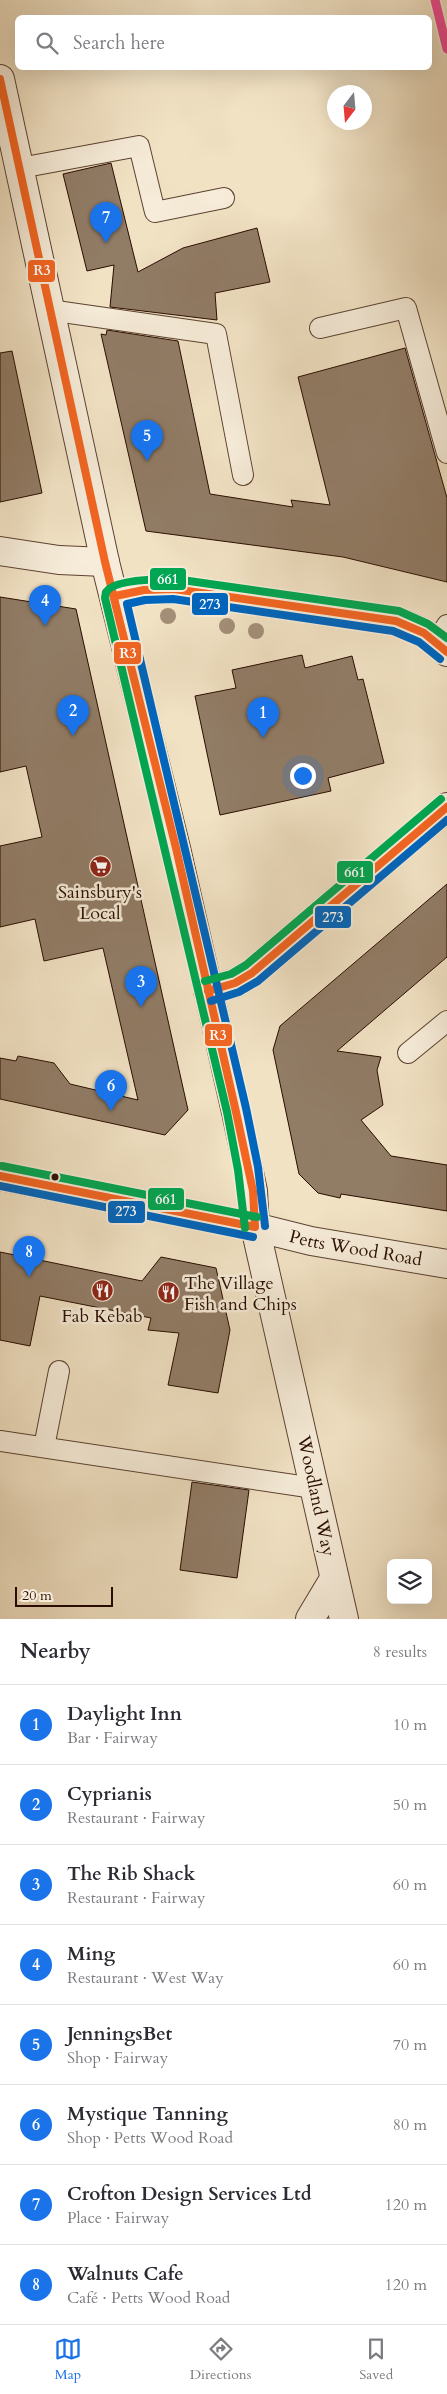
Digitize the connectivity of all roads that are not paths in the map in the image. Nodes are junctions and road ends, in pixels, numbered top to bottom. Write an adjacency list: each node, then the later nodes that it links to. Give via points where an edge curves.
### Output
1 (0, 79): 2 (street, Woodland Way)
2 (20, 168): 3 (lane, via 139,146 155,212); 4 (street, Woodland Way)
3 (224, 198)
4 (49, 310): 7 (lane, via 216,334); 9 (street, Woodland Way)
5 (320, 328): 6 (lane, via 406,308)
6 (447, 453)
7 (243, 475)
8 (0, 551): 9 (street, via 59,560)
9 (105, 562): 10 (street, Woodland Way)
10 (115, 596): 11 (street, via 144,590 174,589 396,621); 13 (street, Woodland Way)
11 (444, 639)
12 (447, 806): 13 (street, via 252,973 235,983)
13 (208, 991): 17 (street, Woodland Way, via 253,1191)
14 (447, 1021): 15 (lane)
15 (408, 1053)
16 (0, 1176): 17 (street, Petts Wood Road)
17 (255, 1227): 18 (street, Petts Wood Road, via 312,1241); 22 (street, Woodland Way)
18 (447, 1264)
19 (59, 1371): 21 (lane)
20 (0, 1441): 21 (lane)
21 (44, 1447): 22 (lane)
22 (314, 1488): 23 (street, Woodland Way)
23 (334, 1579): 24 (street); 25 (street, Woodland Way)
24 (310, 1619)
25 (344, 1619)

